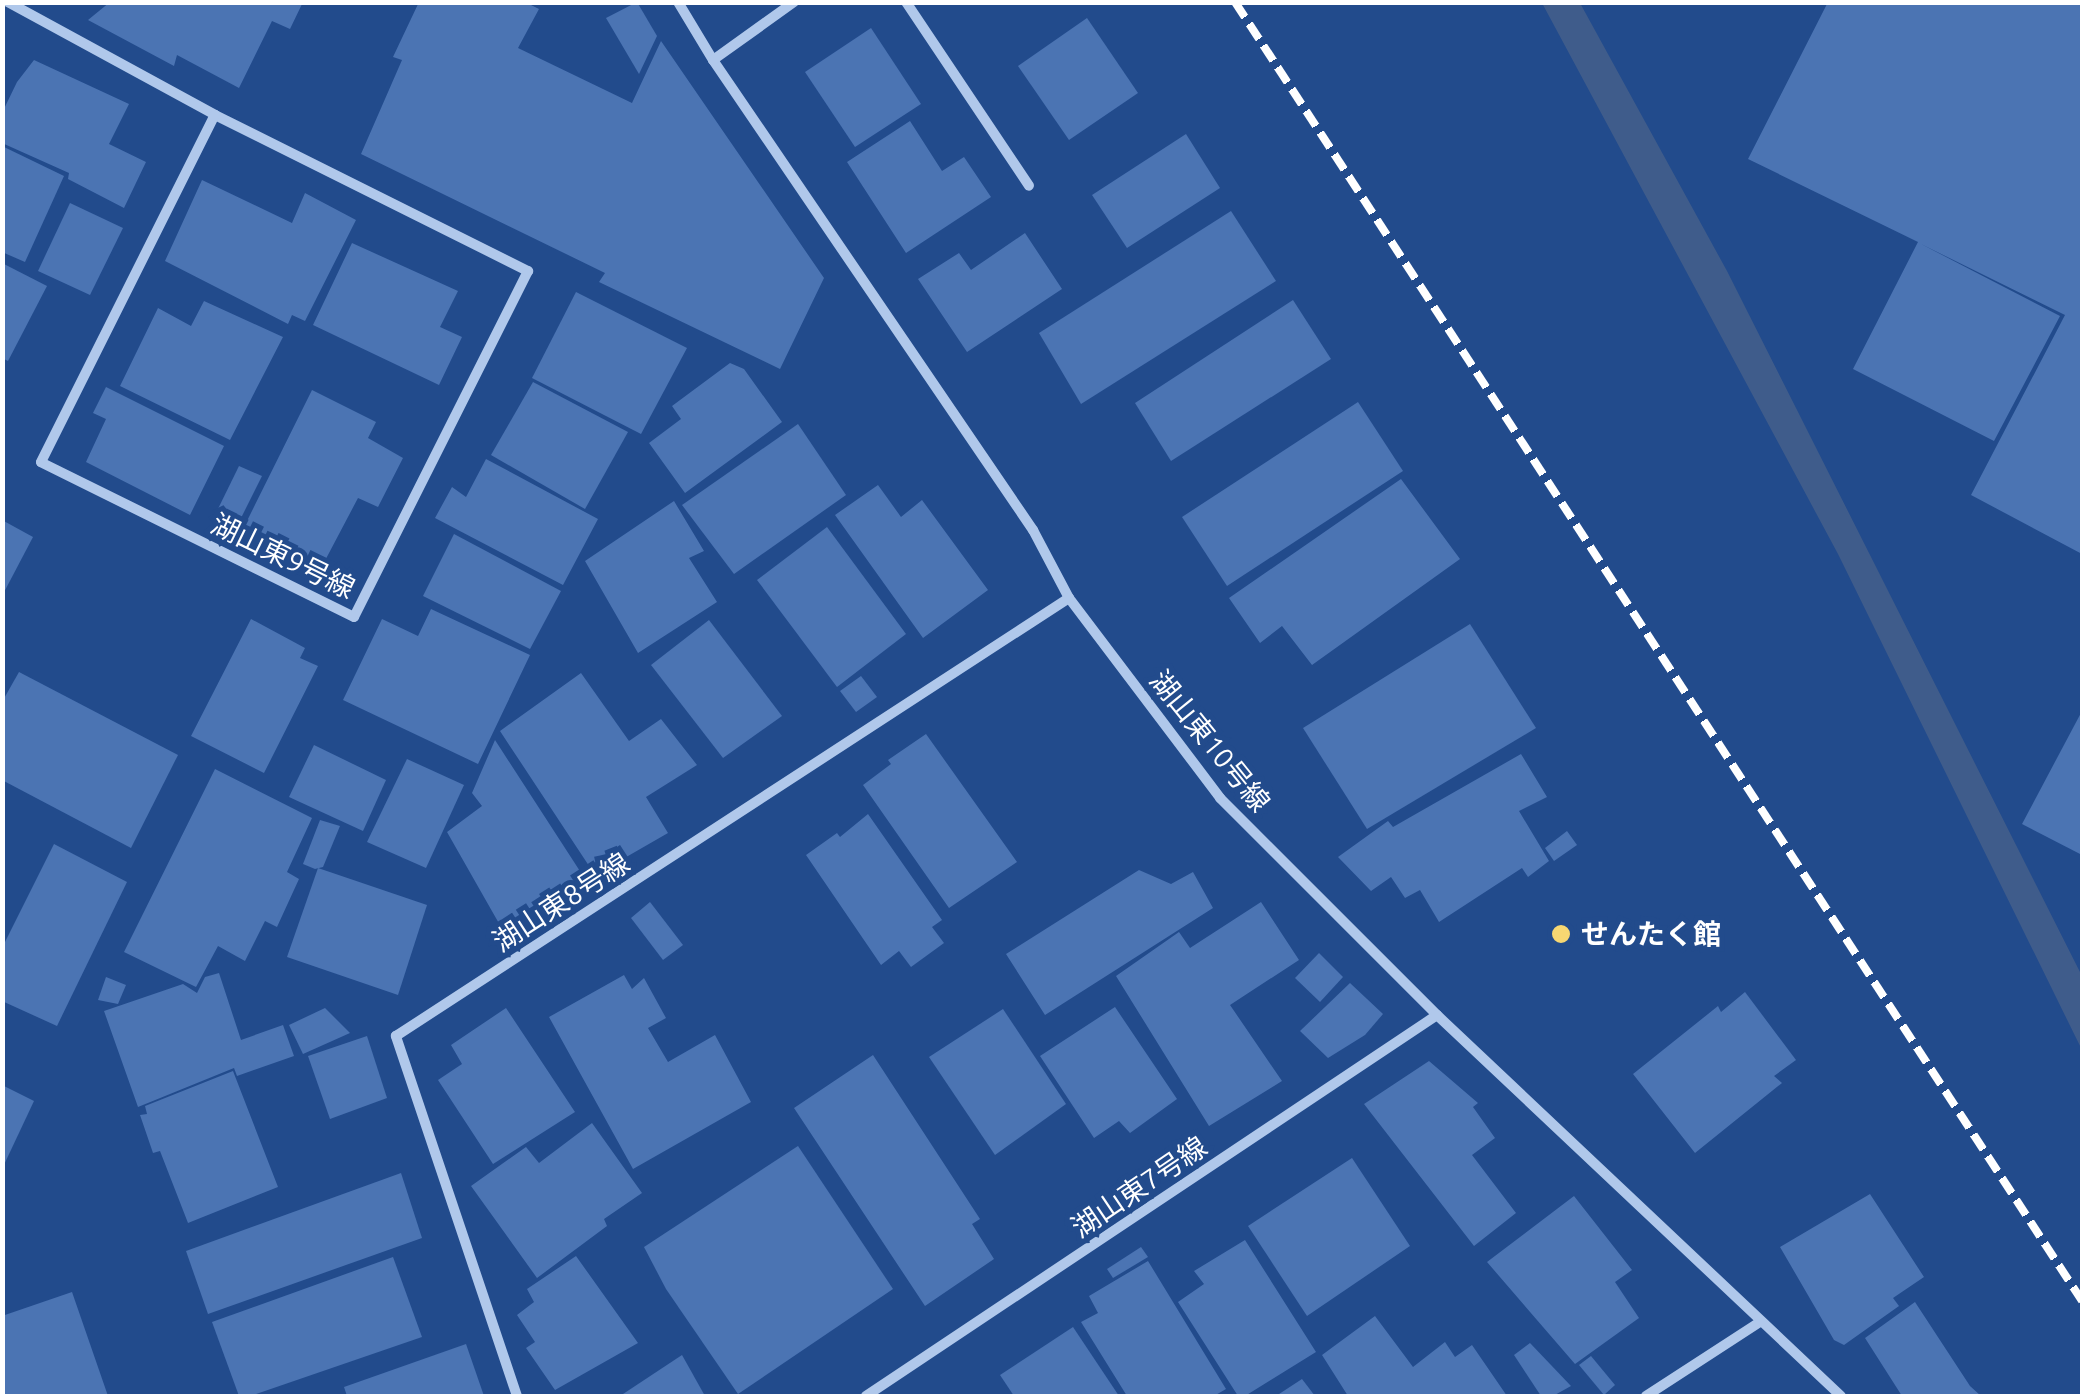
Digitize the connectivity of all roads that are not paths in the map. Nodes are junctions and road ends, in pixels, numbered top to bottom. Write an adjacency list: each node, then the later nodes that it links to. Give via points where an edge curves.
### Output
1 (8, 2): 6 (street, 湖山東9号線)
2 (678, 2): 5 (street, 湖山東10号線)
3 (794, 2): 5 (street)
4 (906, 2): 7 (street)
5 (712, 60): 8 (street, 湖山東10号線, via 1033,530)
6 (214, 115): 6 (street, 湖山東9号線, via 528,271 354,618 41,462)
7 (1029, 186)
8 (1070, 598): 9 (street, 湖山東10号線, via 1220,798); 11 (street, 湖山東8号線, via 396,1036)
9 (1437, 1015): 10 (street, 湖山東10号線); 12 (street, 湖山東7号線)
10 (1760, 1322): 13 (street); 14 (street, 湖山東10号線)
11 (517, 1396)
12 (866, 1396)
13 (1646, 1396)
14 (1841, 1396)

